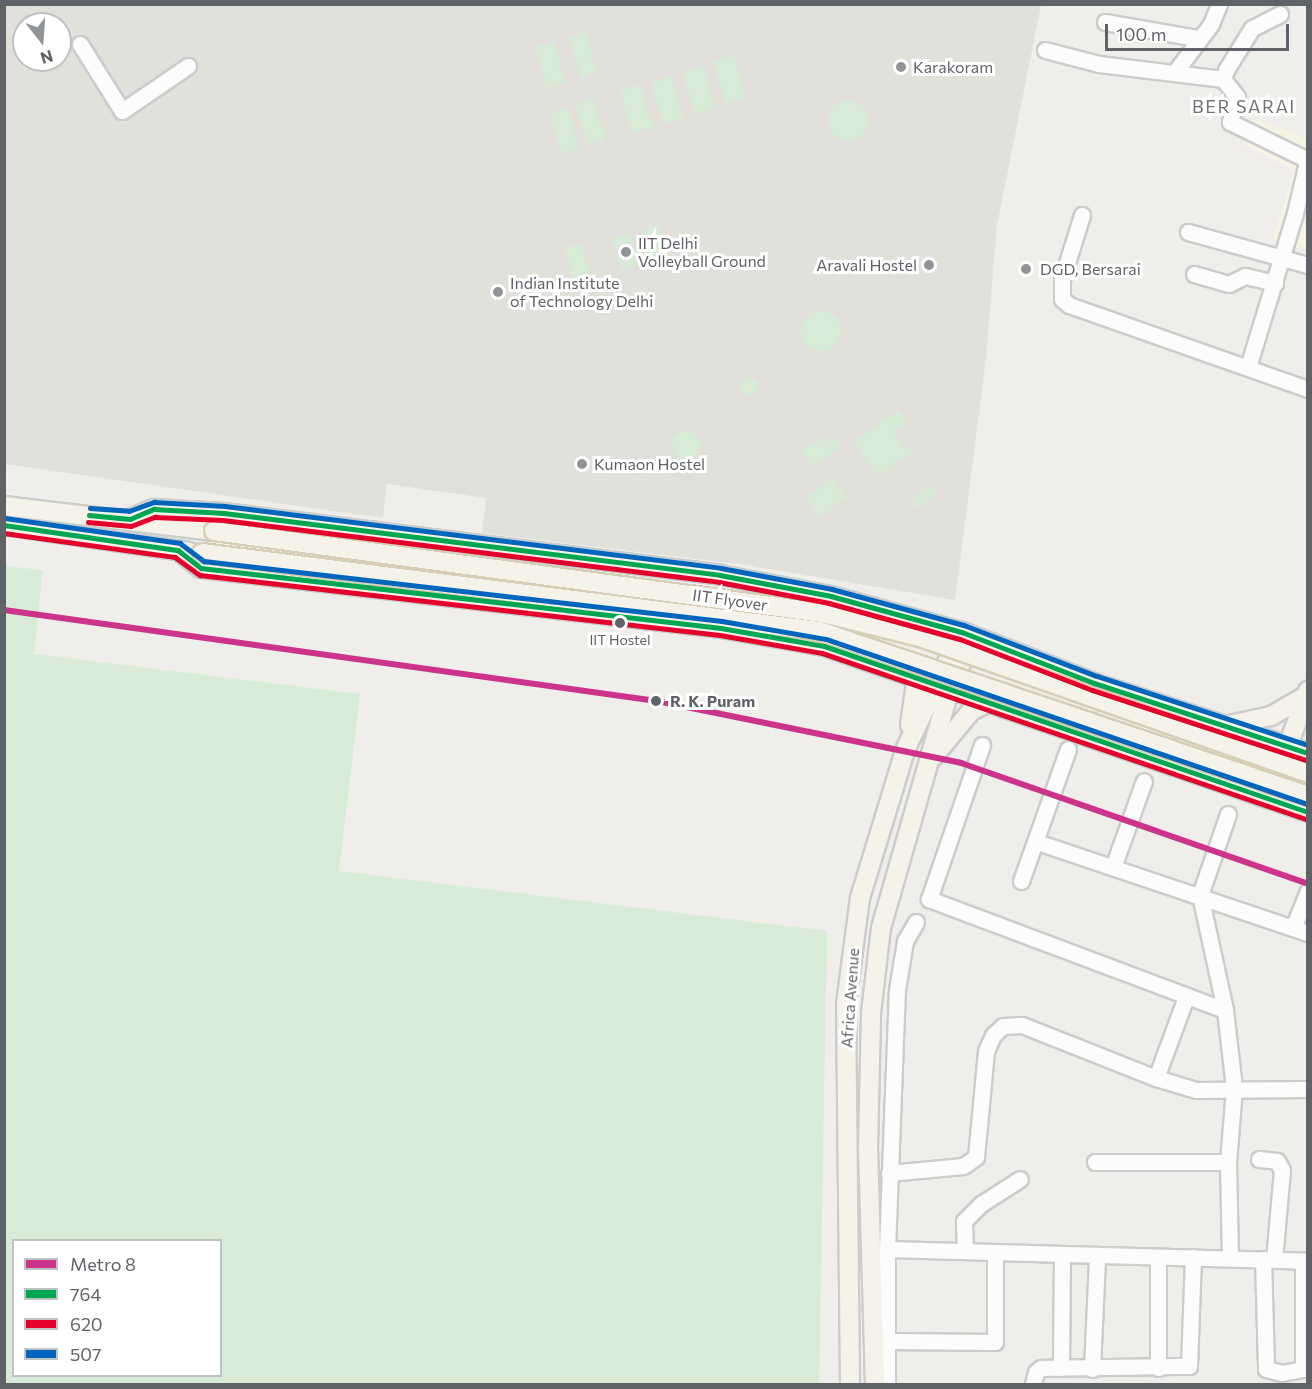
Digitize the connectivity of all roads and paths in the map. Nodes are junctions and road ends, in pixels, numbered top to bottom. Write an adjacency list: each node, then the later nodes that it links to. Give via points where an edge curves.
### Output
1 (1219, 4): 4 (street, via 1212,24)
2 (1280, 14): 9 (street, via 1252,28)
3 (1105, 22): 4 (street)
4 (1197, 38): 8 (street)
5 (80, 44): 7 (street, via 122,111)
6 (1045, 50): 8 (street, via 1099,64)
7 (188, 66)
8 (1175, 72): 9 (street)
9 (1223, 79): 10 (street, via 1237,97 1230,122)
10 (1307, 159): 12 (street)
11 (1082, 215): 18 (street, via 1062,279 1062,299 1069,305)
12 (1301, 215): 14 (street)
13 (1188, 232): 14 (street)
14 (1283, 257): 15 (street); 17 (street)
15 (1308, 265)
16 (1194, 274): 17 (street, via 1229,284 1245,276)
17 (1275, 284): 18 (street)
18 (1248, 367): 19 (street)
19 (1308, 389)
20 (4, 506): 21 (main road, IIT Flyover)
21 (130, 519): 24 (main road, via 154,509 224,513 720,575 831,596); 37 (main road, IIT Flyover, bridge, via 823,613 923,638)
22 (4, 525): 23 (main road, IIT Flyover)
23 (178, 550): 26 (main road, via 201,568 721,628 824,646); 39 (main road, IIT Flyover, bridge, via 819,631)
24 (873, 609): 25 (main road); 26 (main road, via 876,641 871,652)
25 (968, 634): 28 (main road, Africa Avenue); 31 (main road, via 1094,683)
26 (857, 657): 27 (main road)
27 (917, 676): 28 (main road); 33 (main road)
28 (943, 684): 30 (main road); 33 (main road, Africa Avenue); 36 (main road, Africa Avenue)
29 (1306, 693): 31 (main road, via 1271,716); 34 (main road)
30 (991, 701): 36 (main road, via 971,711); 40 (main road)
31 (1224, 726): 34 (main road)
32 (982, 746): 50 (street, via 929,899)
33 (906, 748): 74 (main road, Africa Avenue, via 860,898 846,1004)
34 (1302, 749): 40 (main road)
35 (1068, 750): 43 (street)
36 (928, 764): 75 (main road, Africa Avenue, via 881,928 871,1013 868,1148)
37 (1308, 773)
38 (1144, 781): 44 (street)
39 (1308, 796)
40 (1274, 800): 41 (main road)
41 (1308, 812)
42 (1228, 814): 47 (street)
43 (1037, 842): 44 (street); 45 (street)
44 (1113, 867): 47 (street)
45 (1022, 880)
46 (1308, 891): 49 (street)
47 (1200, 895): 49 (street); 51 (street)
48 (916, 922): 58 (street, via 905,941 897,990)
49 (1300, 931)
50 (1186, 997): 51 (street); 52 (street)
51 (1225, 1010): 53 (street)
52 (1156, 1078): 53 (street, via 1196,1090); 58 (street, via 1022,1025 1003,1026 993,1035 986,1052 976,1157 963,1166)
53 (1234, 1088): 54 (street); 57 (street)
54 (1308, 1089)
55 (1259, 1159): 68 (street, via 1277,1161 1282,1170)
56 (1095, 1161): 57 (street)
57 (1228, 1162): 67 (street)
58 (889, 1173): 60 (street)
59 (1020, 1179): 61 (street, via 981,1204 964,1221)
60 (887, 1250): 61 (street); 70 (street)
61 (965, 1251): 62 (street)
62 (995, 1254): 63 (street); 70 (street, via 995,1342)
63 (1062, 1256): 64 (street); 71 (street)
64 (1097, 1257): 65 (street); 73 (street)
65 (1158, 1257): 66 (street); 72 (street)
66 (1193, 1257): 67 (street); 72 (street, via 1190,1365)
67 (1230, 1258): 68 (street)
68 (1269, 1260): 69 (street); 69 (street, via 1266,1369 1282,1373 1303,1369)
69 (1305, 1261)
70 (887, 1341): 76 (street)
71 (1061, 1368): 73 (street); 77 (street, via 1038,1370)
72 (1158, 1368): 73 (street)
73 (1092, 1369)
74 (850, 1384)
75 (875, 1384)
76 (887, 1384)
77 (1033, 1384)

